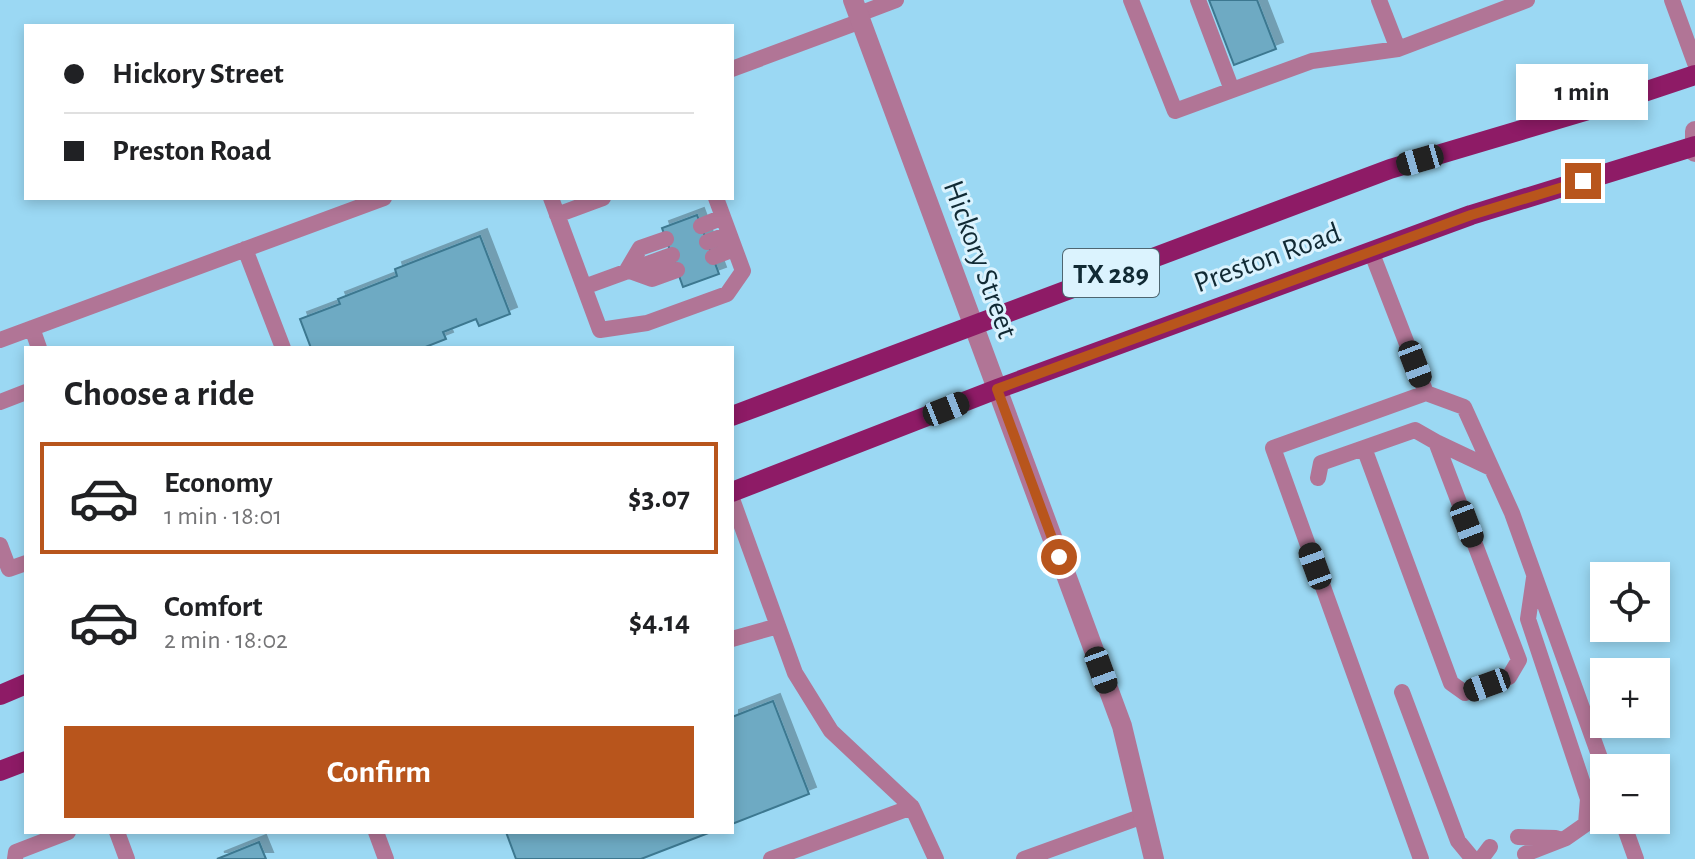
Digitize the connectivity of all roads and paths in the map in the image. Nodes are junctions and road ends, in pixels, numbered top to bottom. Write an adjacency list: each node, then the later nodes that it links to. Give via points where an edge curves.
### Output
1 (896, 0): 7 (lane)
2 (1131, 0): 12 (lane, via 1175,111)
3 (1198, 0): 12 (lane)
4 (1379, 0): 8 (lane)
5 (1527, 0): 8 (lane)
6 (1672, 0): 9 (lane)
7 (858, 12): 10 (lane); 28 (street, Hickory Street)
8 (1398, 49): 12 (lane, via 1312,61)
9 (1695, 63)
10 (734, 68)
11 (1695, 75): 28 (main road, Preston Road / TX 289, via 1390,169)
12 (1232, 90)
13 (1695, 131): 14 (street)
14 (1695, 148): 25 (main road, Preston Road / TX 289, via 1471,215)
15 (379, 200): 23 (lane)
16 (552, 200): 19 (lane)
17 (598, 200): 19 (lane)
18 (717, 200): 20 (lane)
19 (557, 215): 27 (lane)
20 (723, 217): 21 (lane); 22 (lane)
21 (701, 226)
22 (732, 242): 24 (lane); 27 (lane, via 743,271 727,294 647,323 600,330)
23 (245, 249): 29 (lane); 32 (lane)
24 (710, 250)
25 (1371, 251): 33 (main road, Preston Road / TX 289); 35 (lane)
26 (671, 255): 27 (lane)
27 (584, 287)
28 (974, 325): 33 (street, Hickory Street); 37 (main road, Preston Road / TX 289)
29 (32, 328): 30 (lane); 31 (lane)
30 (0, 340)
31 (38, 346)
32 (282, 346)
33 (997, 389): 42 (main road, Preston Road / TX 289); 57 (street, Hickory Street, via 1122,726)
34 (24, 393): 36 (lane)
35 (1426, 393): 40 (lane, via 1464,407); 72 (lane, via 1273,448)
36 (0, 402)
37 (734, 415)
38 (1436, 442): 39 (lane, via 1415,430); 39 (lane, via 1519,660 1509,677 1465,693 1451,683); 40 (lane)
39 (1364, 448): 41 (lane, via 1321,463)
40 (1491, 468): 47 (lane)
41 (1318, 478)
42 (734, 491)
43 (734, 505): 48 (lane)
44 (0, 545): 46 (lane)
45 (24, 564): 46 (lane)
46 (4, 571)
47 (1534, 576): 53 (lane); 63 (lane, via 1528,619 1588,799 1586,824)
48 (778, 626): 49 (lane); 56 (lane, via 795,673 831,731)
49 (734, 638)
50 (24, 685): 52 (main road)
51 (1402, 692): 73 (lane, via 1458,841)
52 (0, 695)
53 (1599, 754)
54 (24, 762): 55 (main road)
55 (0, 771)
56 (912, 807): 68 (lane); 69 (lane)
57 (1143, 816): 70 (lane); 71 (street, Hickory Street)
58 (63, 834): 65 (lane, via 16,852)
59 (118, 834): 66 (lane)
60 (377, 834): 67 (lane)
61 (1627, 834): 75 (lane)
62 (1518, 837): 63 (lane)
63 (1566, 838): 64 (lane); 74 (lane)
64 (1525, 854)
65 (15, 859)
66 (127, 859)
67 (386, 859)
68 (771, 859)
69 (936, 859)
70 (1024, 859)
71 (1154, 859)
72 (1421, 859)
73 (1473, 859)
74 (1542, 859)
75 (1636, 859)

